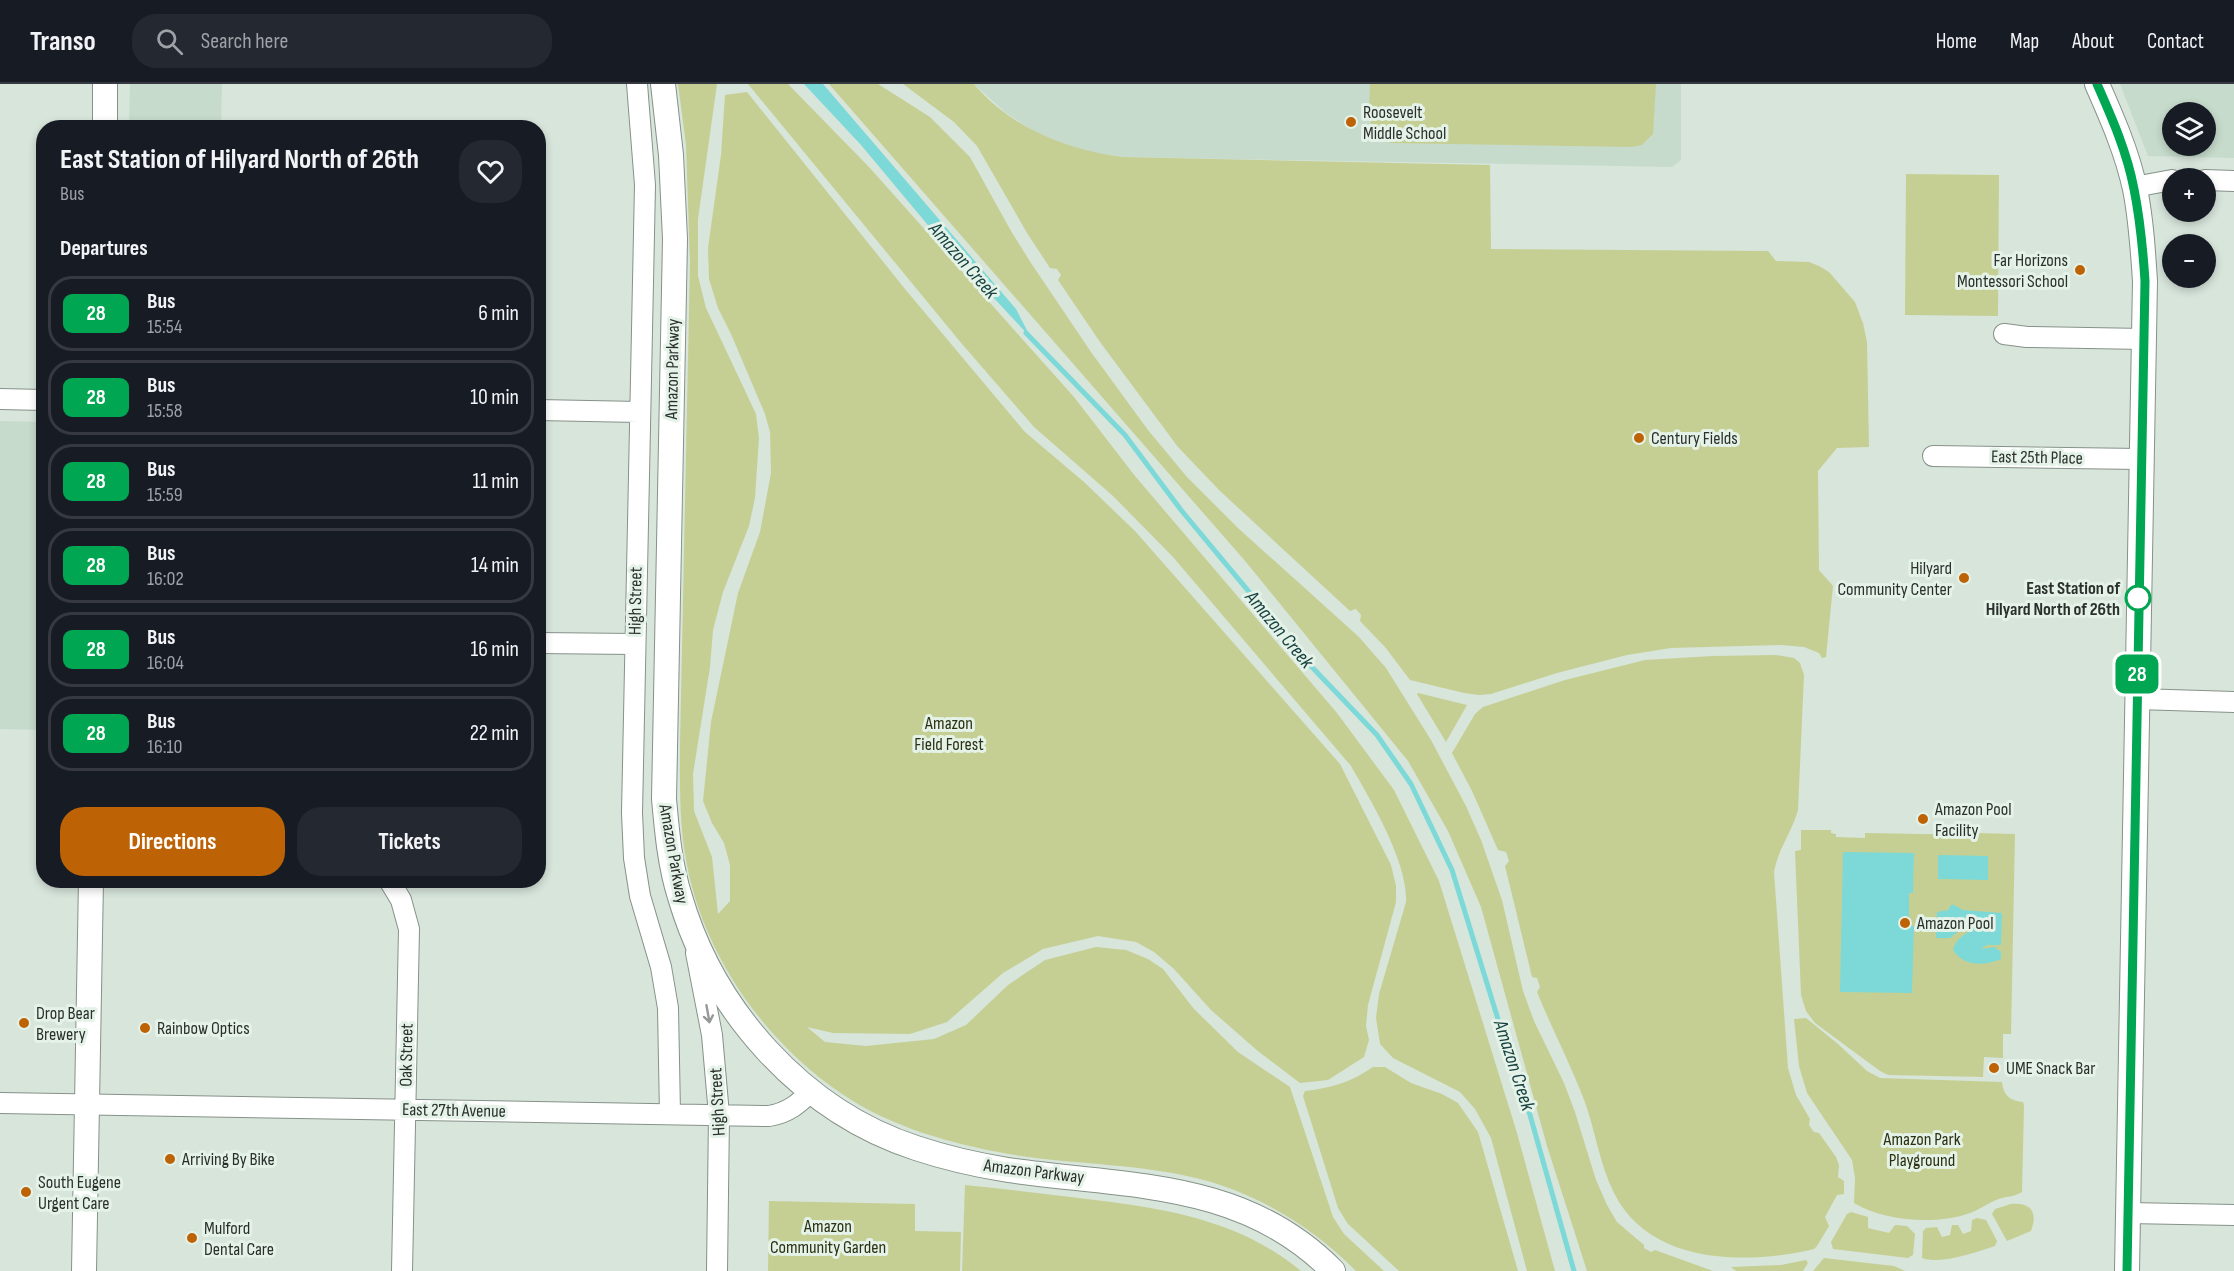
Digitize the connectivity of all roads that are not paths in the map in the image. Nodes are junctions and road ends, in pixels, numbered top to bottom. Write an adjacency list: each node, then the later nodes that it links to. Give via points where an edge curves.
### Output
1 (105, 84): 5 (main road)
2 (637, 84): 15 (street, High Street, via 645,185)
3 (663, 84): 24 (main road, Amazon Parkway, via 675,239 664,799 679,896)
4 (2097, 84): 9 (main road)
5 (105, 120)
6 (2216, 180): 7 (street)
7 (2234, 181)
8 (2162, 182): 9 (street)
9 (2134, 187): 11 (main road, via 2144,258)
10 (2004, 334): 11 (street, via 2026,338)
11 (2144, 339): 17 (main road)
12 (0, 399): 13 (street)
13 (36, 400)
14 (546, 410): 15 (street)
15 (639, 412): 19 (street, High Street)
16 (1933, 456): 17 (street, East 25th Place)
17 (2140, 459): 20 (main road)
18 (546, 643): 19 (street)
19 (634, 645): 29 (street, High Street, via 634,858 668,1008)
20 (2137, 699): 21 (street); 31 (main road)
21 (2234, 702)
22 (92, 888): 27 (main road)
23 (394, 888): 28 (street, Oak Street, via 409,929)
24 (693, 936): 25 (main road, Amazon Parkway, via 729,1004 754,1036); 30 (street, High Street, one-way to 30, via 712,1035)
25 (812, 1091): 30 (street, East 27th Avenue, via 783,1114); 36 (main road, Amazon Parkway, via 874,1131 960,1161 1142,1184 1248,1212 1295,1239)
26 (0, 1103): 27 (street, East 27th Avenue)
27 (87, 1105): 28 (street, East 27th Avenue); 33 (main road)
28 (404, 1110): 29 (street, East 27th Avenue); 34 (street, Oak Street)
29 (670, 1114): 30 (street, East 27th Avenue)
30 (719, 1115): 35 (street, High Street)
31 (2128, 1213): 32 (street); 37 (main road)
32 (2234, 1215)
33 (84, 1271)
34 (402, 1271)
35 (717, 1271)
36 (1333, 1271)
37 (2127, 1271)

